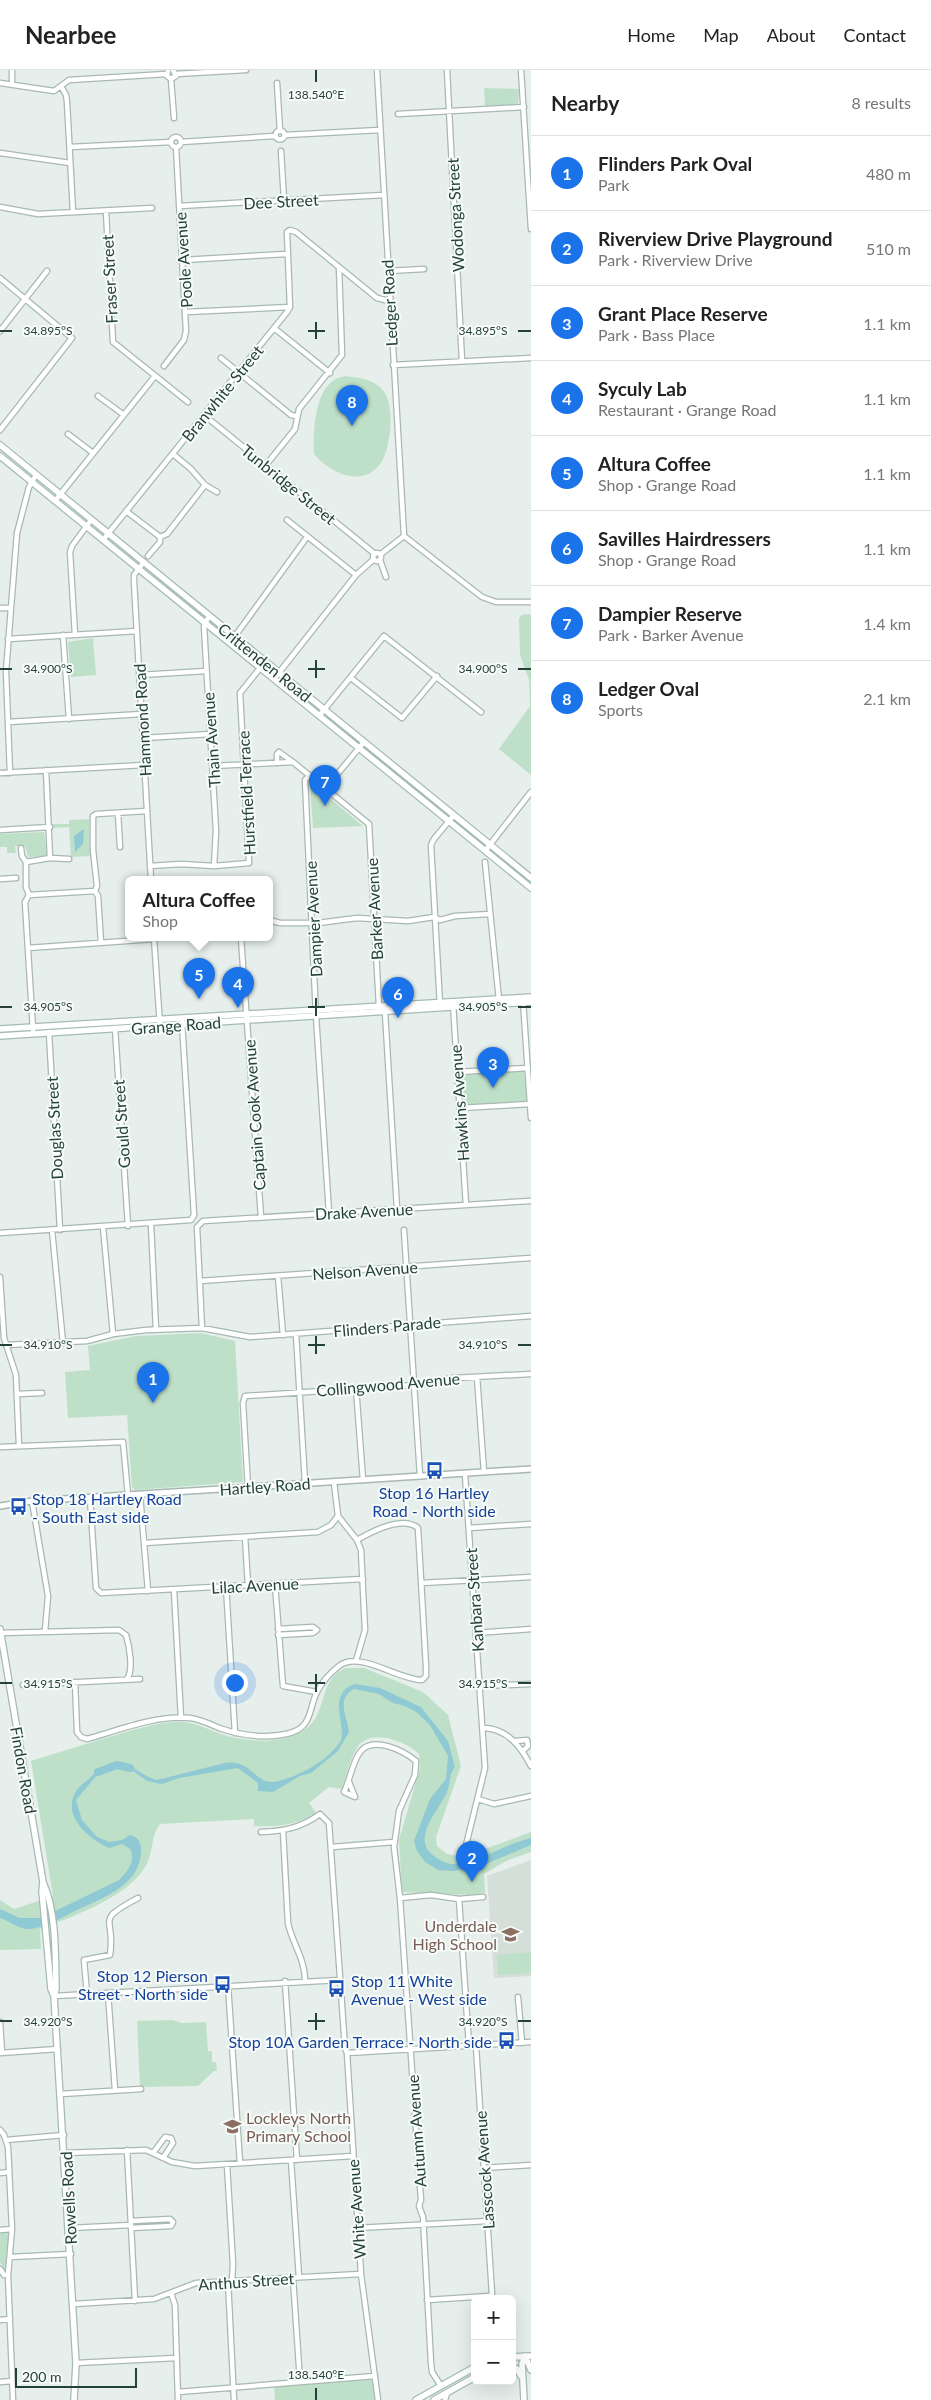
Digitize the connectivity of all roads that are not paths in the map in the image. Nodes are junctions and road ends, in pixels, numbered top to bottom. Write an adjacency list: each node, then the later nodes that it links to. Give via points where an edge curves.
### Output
1 (12, 70): 11 (street)
2 (246, 70): 7 (street)
3 (376, 70): 17 (street, Ledger Road)
4 (446, 70): 14 (street, Wodonga Street)
5 (521, 70): 13 (street)
6 (167, 72): 8 (street); 12 (street, via 69,80)
7 (175, 72): 8 (street)
8 (171, 79): 16 (street)
9 (0, 83): 11 (street)
10 (277, 83): 18 (street)
11 (12, 84): 12 (street, via 54,91)
12 (60, 86): 23 (street, via 66,95)
13 (524, 107): 14 (street); 35 (street)
14 (449, 111): 15 (street); 51 (street, Wodonga Street)
15 (398, 114)
16 (174, 118)
17 (380, 130): 19 (street); 28 (street, Ledger Road)
18 (280, 131): 19 (street); 20 (street)
19 (285, 135): 20 (street, via 280,140)
20 (275, 136): 22 (street)
21 (171, 142): 22 (street, via 176,137); 23 (street); 24 (street)
22 (181, 142): 24 (street)
23 (70, 147): 27 (street)
24 (176, 147): 30 (street, Poole Avenue)
25 (281, 151): 29 (street)
26 (0, 153): 27 (street)
27 (70, 163): 34 (street)
28 (384, 195): 29 (street, Dee Street); 41 (street, Ledger Road)
29 (284, 200): 30 (street, Dee Street)
30 (179, 206): 37 (street, Poole Avenue)
31 (0, 207): 34 (street, via 38,214)
32 (152, 208): 33 (street)
33 (106, 211): 34 (street); 56 (street, Fraser Street, via 113,342)
34 (73, 212)
35 (531, 230)
36 (286, 254): 37 (street); 38 (street, via 286,235 290,230); 45 (street)
37 (183, 260): 46 (street, Poole Avenue)
38 (339, 266): 44 (street, via 377,298); 55 (street, via 344,351)
39 (424, 269): 41 (street)
40 (46, 271): 43 (street)
41 (388, 271): 44 (street, Ledger Road)
42 (0, 278): 43 (street)
43 (25, 299): 48 (street); 62 (street, via 72,338)
44 (389, 301): 52 (street, Ledger Road)
45 (290, 306): 46 (street); 47 (street, Branwhite Street)
46 (186, 312): 53 (street, Poole Avenue, via 184,340)
47 (274, 328): 54 (street, Branwhite Street); 55 (street)
48 (0, 331)
49 (220, 358): 54 (street)
50 (531, 358): 51 (street)
51 (462, 361): 52 (street)
52 (393, 365): 80 (street, Ledger Road)
53 (164, 366)
54 (238, 373): 60 (street, Branwhite Street); 61 (street)
55 (330, 373): 61 (street)
56 (155, 376): 58 (street, Fraser Street); 59 (street)
57 (98, 396): 59 (street)
58 (188, 402)
59 (124, 415): 65 (street)
60 (204, 415): 66 (street, Branwhite Street); 68 (street, Tunbridge Street)
61 (296, 416): 68 (street, via 295,429)
62 (0, 430)
63 (68, 434): 65 (street)
64 (0, 445): 69 (main road, Crittenden Road)
65 (93, 453): 73 (street)
66 (173, 454): 71 (street); 75 (street, Branwhite Street)
67 (0, 456): 70 (main road, Crittenden Road)
68 (266, 465): 85 (street, Tunbridge Street)
69 (36, 475): 70 (street); 73 (main road, Crittenden Road)
70 (31, 482): 74 (main road, Crittenden Road); 93 (street, via 18,533)
71 (205, 485): 72 (street); 81 (street, via 167,534)
72 (217, 492)
73 (60, 495): 74 (street); 76 (main road, Crittenden Road)
74 (55, 501): 78 (main road, Crittenden Road)
75 (126, 511): 79 (street, Branwhite Street); 81 (street)
76 (91, 520): 78 (street); 79 (main road, Crittenden Road)
77 (287, 520): 82 (street)
78 (86, 527): 83 (main road, Crittenden Road); 98 (street, via 70,552)
79 (108, 534): 83 (street, Branwhite Street); 87 (main road, Crittenden Road)
80 (404, 536): 86 (street); 91 (street, via 482,597 496,602)
81 (160, 537): 84 (street, via 160,542)
82 (307, 538): 89 (street); 99 (street)
83 (103, 540): 88 (main road, Crittenden Road)
84 (148, 556)
85 (374, 556): 86 (street); 89 (street)
86 (381, 557): 90 (street)
87 (144, 562): 88 (street, Hammond Road); 94 (main road, Crittenden Road)
88 (139, 568): 95 (main road, Crittenden Road); 96 (street, Hammond Road, via 134,575)
89 (356, 575): 105 (street)
90 (386, 577)
91 (531, 602)
92 (0, 608): 93 (street)
93 (11, 608): 100 (street)
94 (210, 616): 95 (street); 99 (main road, Crittenden Road)
95 (205, 622): 101 (main road, Crittenden Road); 104 (street, Thain Avenue)
96 (137, 631): 98 (street); 106 (street, Hammond Road)
97 (63, 635): 98 (street); 100 (street); 114 (street)
98 (75, 635)
99 (234, 637): 101 (street); 102 (main road, Crittenden Road)
100 (8, 639): 115 (street)
101 (230, 643): 103 (main road, Crittenden Road)
102 (265, 662): 103 (street, Hurstfield Terrace); 105 (main road, Crittenden Road)
103 (260, 668): 109 (main road, Crittenden Road); 123 (street, Hurstfield Terrace, via 240,691)
104 (206, 671): 106 (street); 116 (street, Thain Avenue)
105 (278, 673): 109 (street); 110 (main road, Crittenden Road)
106 (140, 675): 112 (street, Hammond Road)
107 (436, 676): 108 (street, via 402,718); 108 (street, via 384,636); 111 (street)
108 (351, 678): 110 (street)
109 (274, 679): 113 (main road, Crittenden Road)
110 (324, 710): 113 (street); 118 (main road, Crittenden Road)
111 (481, 712)
112 (142, 714): 114 (street); 117 (street, Hammond Road)
113 (319, 716): 119 (main road, Crittenden Road)
114 (69, 719): 115 (street)
115 (8, 722): 127 (street)
116 (211, 734): 117 (street); 124 (street, Thain Avenue)
117 (143, 738): 122 (street, Hammond Road)
118 (364, 742): 119 (street); 133 (main road, Crittenden Road)
119 (359, 747): 129 (street); 134 (main road, Crittenden Road)
120 (293, 762): 121 (street); 121 (street, via 279,752); 128 (street, Barker Avenue)
121 (277, 763): 123 (street)
122 (144, 765): 125 (street); 131 (street, Hammond Road)
123 (245, 765): 124 (street); 146 (street, Hurstfield Terrace, via 250,860 247,864)
124 (213, 766): 146 (street, Thain Avenue)
125 (46, 770): 127 (street); 135 (street)
126 (0, 773): 127 (street)
127 (10, 773)
128 (309, 776): 129 (street, Barker Avenue); 158 (street, Dampier Avenue, via 305,780)
129 (325, 789): 156 (street, Barker Avenue, via 369,824)
130 (531, 792): 137 (street)
131 (147, 811): 132 (street); 145 (street, Hammond Road)
132 (118, 813): 138 (street); 152 (street, via 96,814 92,819)
133 (454, 815): 134 (street); 137 (main road, Crittenden Road)
134 (449, 821): 140 (main road, Crittenden Road); 155 (street, via 431,845)
135 (50, 827): 136 (street); 141 (street)
136 (0, 830)
137 (490, 845): 140 (street); 149 (main road, Crittenden Road)
138 (120, 847)
139 (21, 848): 143 (street)
140 (485, 851): 151 (main road, Crittenden Road)
141 (50, 858): 142 (street); 143 (street)
142 (69, 858)
143 (26, 862): 153 (street)
144 (484, 862): 154 (street)
145 (150, 866): 146 (street, Hurstfield Terrace); 147 (street, Hammond Road)
146 (214, 866)
147 (151, 876)
148 (16, 878): 150 (street)
149 (531, 878)
150 (0, 879)
151 (531, 888)
152 (95, 891): 153 (street); 162 (street)
153 (29, 895): 163 (street, via 25,902)
154 (490, 914): 155 (street, via 440,920); 166 (street)
155 (434, 917): 156 (street, via 408,921); 169 (street)
156 (374, 918): 158 (street); 170 (street, Barker Avenue)
157 (273, 921): 158 (street)
158 (312, 922): 172 (street, Dampier Avenue)
159 (128, 941): 162 (street)
160 (154, 941): 175 (street)
161 (241, 941): 173 (street, Captain Cook Avenue)
162 (101, 943): 163 (street)
163 (28, 948): 179 (street)
164 (531, 997): 165 (main road, Grange Road)
165 (523, 1000): 166 (main road, Grange Road); 167 (main road, Grange Road); 181 (street)
166 (499, 1002): 168 (main road, Grange Road)
167 (531, 1002)
168 (453, 1004): 169 (main road, Grange Road); 182 (street, Hawkins Avenue)
169 (440, 1005): 170 (main road, Grange Road); 171 (main road, Grange Road)
170 (379, 1006): 171 (street); 172 (main road, Grange Road)
171 (385, 1012): 172 (main road, Grange Road); 188 (street)
172 (317, 1013): 173 (main road, Grange Road); 189 (street, Dampier Avenue)
173 (247, 1017): 174 (main road, Grange Road); 190 (street, Captain Cook Avenue)
174 (182, 1021): 175 (main road, Grange Road); 191 (street, via 194,1215 191,1220)
175 (159, 1023): 176 (main road, Grange Road)
176 (115, 1026): 178 (main road, Grange Road); 192 (street, Gould Street)
177 (0, 1029): 179 (main road, Grange Road)
178 (49, 1030): 179 (main road, Grange Road); 195 (street, Douglas Street)
179 (33, 1031): 180 (main road, Grange Road)
180 (0, 1036)
181 (528, 1068): 182 (street); 183 (street)
182 (457, 1072): 184 (street, Hawkins Avenue)
183 (530, 1104): 184 (street); 185 (street)
184 (460, 1108): 187 (street, Hawkins Avenue)
185 (531, 1118)
186 (531, 1201): 187 (street, Drake Avenue)
187 (466, 1205): 188 (street, Drake Avenue)
188 (397, 1209): 189 (street, Drake Avenue)
189 (329, 1213): 190 (street, Drake Avenue)
190 (261, 1217): 202 (street, Drake Avenue, via 199,1223)
191 (150, 1224): 192 (street); 206 (street)
192 (128, 1226): 193 (street)
193 (103, 1228): 195 (street); 207 (street)
194 (52, 1230): 195 (street); 197 (street); 210 (street)
195 (60, 1230)
196 (404, 1230): 199 (street)
197 (0, 1233)
198 (531, 1258): 199 (street, Nelson Avenue)
199 (406, 1268): 201 (street, Nelson Avenue); 204 (street)
200 (0, 1276): 211 (street)
201 (278, 1276): 202 (street, Nelson Avenue); 209 (street)
202 (200, 1281): 205 (street)
203 (531, 1316): 204 (street, Flinders Parade, via 453,1320)
204 (410, 1327): 208 (street, Flinders Parade); 214 (street)
205 (202, 1328): 206 (street, Flinders Parade); 209 (street, Flinders Parade, via 250,1337)
206 (156, 1330): 207 (street, Flinders Parade)
207 (113, 1334): 210 (street, Flinders Parade)
208 (296, 1334): 209 (street, Flinders Parade); 216 (street)
209 (283, 1335)
210 (63, 1343): 211 (street, Flinders Parade)
211 (6, 1345): 218 (street, via 16,1375)
212 (531, 1374): 213 (street, Collingwood Avenue)
213 (477, 1378): 214 (street, Collingwood Avenue, via 452,1378); 222 (street)
214 (414, 1385): 215 (street, Collingwood Avenue); 224 (street)
215 (356, 1388): 216 (street, Collingwood Avenue); 225 (street)
216 (299, 1391): 227 (street); 228 (street, Collingwood Avenue, via 246,1396 243,1403)
217 (42, 1393): 218 (street)
218 (17, 1394): 219 (street)
219 (19, 1446): 220 (street); 229 (street, via 123,1442)
220 (0, 1448)
221 (531, 1469): 222 (street, Hartley Road)
222 (484, 1472): 223 (street, Hartley Road)
223 (465, 1474): 224 (street, Hartley Road); 236 (street, Kanbara Street)
224 (420, 1476): 225 (street, Hartley Road)
225 (363, 1480): 226 (street, Hartley Road)
226 (334, 1482): 227 (street, Hartley Road); 234 (street)
227 (305, 1483): 228 (street, Hartley Road)
228 (248, 1488): 230 (street, Hartley Road)
229 (128, 1495): 230 (street, Hartley Road); 231 (street, Hartley Road)
230 (140, 1495): 239 (street)
231 (90, 1498): 232 (street, Hartley Road); 248 (street, Lilac Avenue, via 98,1592)
232 (32, 1501): 233 (street, Hartley Road); 252 (street, via 48,1596)
233 (0, 1506)
234 (338, 1516): 237 (street, via 331,1525 318,1532); 238 (street)
235 (531, 1524): 236 (street)
236 (469, 1528): 242 (street, Kanbara Street)
237 (245, 1537): 239 (street); 245 (street)
238 (357, 1540): 241 (street); 243 (street, via 381,1526 412,1525 418,1530)
239 (144, 1543): 248 (street)
240 (531, 1577): 242 (street)
241 (363, 1579): 244 (street, Lilac Avenue); 257 (street, via 364,1630)
242 (472, 1581): 243 (street); 254 (street, Kanbara Street)
243 (421, 1583): 257 (street, via 424,1679)
244 (275, 1584): 245 (street, Lilac Avenue); 250 (street)
245 (248, 1585): 246 (street, Lilac Avenue)
246 (226, 1586): 247 (street, Lilac Avenue); 267 (street)
247 (174, 1590): 248 (street, Lilac Avenue); 265 (street)
248 (148, 1591)
249 (0, 1629): 253 (main road, Findon Road)
250 (278, 1629): 255 (street); 255 (street, via 313,1627 317,1630)
251 (531, 1629): 254 (street)
252 (45, 1632): 253 (street); 258 (street, via 119,1630 126,1635 130,1676)
253 (1, 1633): 256 (main road, Findon Road)
254 (476, 1634): 263 (street, Kanbara Street)
255 (278, 1635): 264 (street, via 283,1686)
256 (2, 1653): 283 (main road, Findon Road)
257 (356, 1661): 264 (street, via 341,1664)
258 (127, 1679): 259 (street); 260 (street)
259 (140, 1679)
260 (76, 1682): 262 (street); 265 (street, via 77,1732 81,1737 87,1739 161,1719)
261 (531, 1684): 263 (street)
262 (23, 1685)
263 (480, 1686): 266 (street, Kanbara Street)
264 (316, 1692): 267 (street, via 308,1720 294,1732 269,1736)
265 (181, 1718): 267 (street, via 192,1718)
266 (483, 1728): 268 (street); 273 (street, Kanbara Street, via 485,1768)
267 (235, 1733)
268 (515, 1741): 269 (street); 269 (street, via 527,1740 528,1746)
269 (523, 1751): 270 (street)
270 (531, 1766)
271 (349, 1782): 276 (street, Autumn Avenue, via 360,1752 370,1745 382,1744 416,1762 415,1775 399,1811)
272 (531, 1796): 273 (street, via 494,1804)
273 (478, 1799): 277 (street, Kanbara Street)
274 (283, 1831): 275 (street); 278 (street, White Avenue, via 307,1823 320,1814 329,1823); 286 (street, via 288,1923 302,1961)
275 (261, 1832)
276 (394, 1842): 278 (street); 281 (street, Autumn Avenue)
277 (466, 1845)
278 (332, 1847): 287 (street, White Avenue)
279 (483, 1897): 282 (street)
280 (138, 1898): 291 (street, via 111,1913 110,1955 84,1960)
281 (400, 1898): 282 (street, via 431,1895); 300 (street, Autumn Avenue)
282 (459, 1899): 297 (street)
283 (46, 1902): 284 (main road, Findon Road); 285 (main road, Findon Road)
284 (54, 1933): 292 (main road, Rowells Road)
285 (47, 1934): 292 (main road, Rowells Road)
286 (305, 1980): 287 (street); 288 (street)
287 (338, 1980): 302 (street, White Avenue)
288 (285, 1981): 289 (street); 314 (street)
289 (228, 1985): 290 (street); 315 (street)
290 (108, 1993): 291 (street); 304 (street)
291 (87, 1994): 292 (street)
292 (54, 1996): 299 (main road, Rowells Road)
293 (518, 1997): 296 (street)
294 (0, 2022): 301 (street)
295 (531, 2042): 296 (street)
296 (522, 2043): 298 (street)
297 (469, 2046): 298 (street); 300 (street)
298 (476, 2046): 318 (street, Lasscock Avenue)
299 (58, 2049): 301 (street); 305 (main road, Rowells Road)
300 (410, 2049): 302 (street); 323 (street, Autumn Avenue, via 419,2206)
301 (1, 2053)
302 (347, 2053): 312 (street, White Avenue)
303 (141, 2088): 304 (street)
304 (115, 2090): 305 (street)
305 (61, 2094): 307 (main road, Rowells Road)
306 (0, 2130): 308 (street)
307 (64, 2135): 308 (street); 310 (main road, Rowells Road)
308 (6, 2140): 319 (street)
309 (127, 2150): 310 (street); 311 (street); 322 (street)
310 (65, 2153): 324 (main road, Rowells Road)
311 (153, 2153): 313 (street); 313 (street, via 165,2137 171,2138 173,2143)
312 (353, 2156): 314 (street); 325 (street, White Avenue)
313 (163, 2158): 316 (street, via 183,2165)
314 (294, 2160): 315 (street); 333 (street)
315 (240, 2163): 316 (street)
316 (227, 2165): 335 (street, via 233,2264)
317 (531, 2165): 318 (street)
318 (484, 2168): 321 (street, Lasscock Avenue)
319 (9, 2172): 320 (street); 326 (street)
320 (0, 2173)
321 (488, 2222): 323 (street); 337 (street, Lasscock Avenue, via 492,2294)
322 (131, 2225): 322 (street, via 170,2219 173,2222 170,2226); 324 (street); 338 (street)
323 (423, 2225): 325 (street); 337 (street, Autumn Avenue)
324 (70, 2228): 328 (main road, Rowells Road)
325 (357, 2228): 331 (street, White Avenue)
326 (12, 2229): 327 (street); 329 (street)
327 (0, 2230)
328 (71, 2254): 329 (street); 339 (main road, Rowells Road)
329 (10, 2257): 332 (street)
330 (0, 2269): 332 (street)
331 (361, 2274): 333 (street, Anthus Street); 349 (street, White Avenue)
332 (8, 2275): 341 (street)
333 (299, 2277): 334 (street, Anthus Street)
334 (293, 2278): 335 (street, Anthus Street); 352 (street)
335 (230, 2281): 336 (street, Anthus Street, via 189,2285); 356 (street)
336 (171, 2293): 338 (street, Anthus Street); 343 (street, via 175,2305)
337 (427, 2300): 355 (street, Autumn Avenue, via 432,2372)
338 (135, 2301): 339 (street, Anthus Street)
339 (74, 2304): 344 (main road, Rowells Road)
340 (0, 2320): 341 (street)
341 (10, 2320): 351 (street)
342 (528, 2356): 345 (main road)
343 (176, 2358): 344 (street); 357 (street)
344 (76, 2363): 360 (main road, Rowells Road)
345 (527, 2364): 348 (main road); 354 (main road)
346 (471, 2369): 355 (main road)
347 (516, 2369): 354 (main road)
348 (531, 2370)
349 (375, 2376): 352 (street); 363 (street, White Avenue)
350 (471, 2379): 358 (main road)
351 (12, 2381): 353 (street); 359 (street)
352 (300, 2381): 356 (street)
353 (0, 2382)
354 (523, 2383): 367 (main road)
355 (441, 2386): 364 (main road)
356 (233, 2388): 357 (street); 362 (street)
357 (178, 2392): 361 (street)
358 (447, 2393): 365 (main road); 366 (street)
359 (13, 2400)
360 (74, 2400)
361 (178, 2400)
362 (234, 2400)
363 (378, 2400)
364 (416, 2400)
365 (434, 2400)
366 (445, 2400)
367 (524, 2400)

